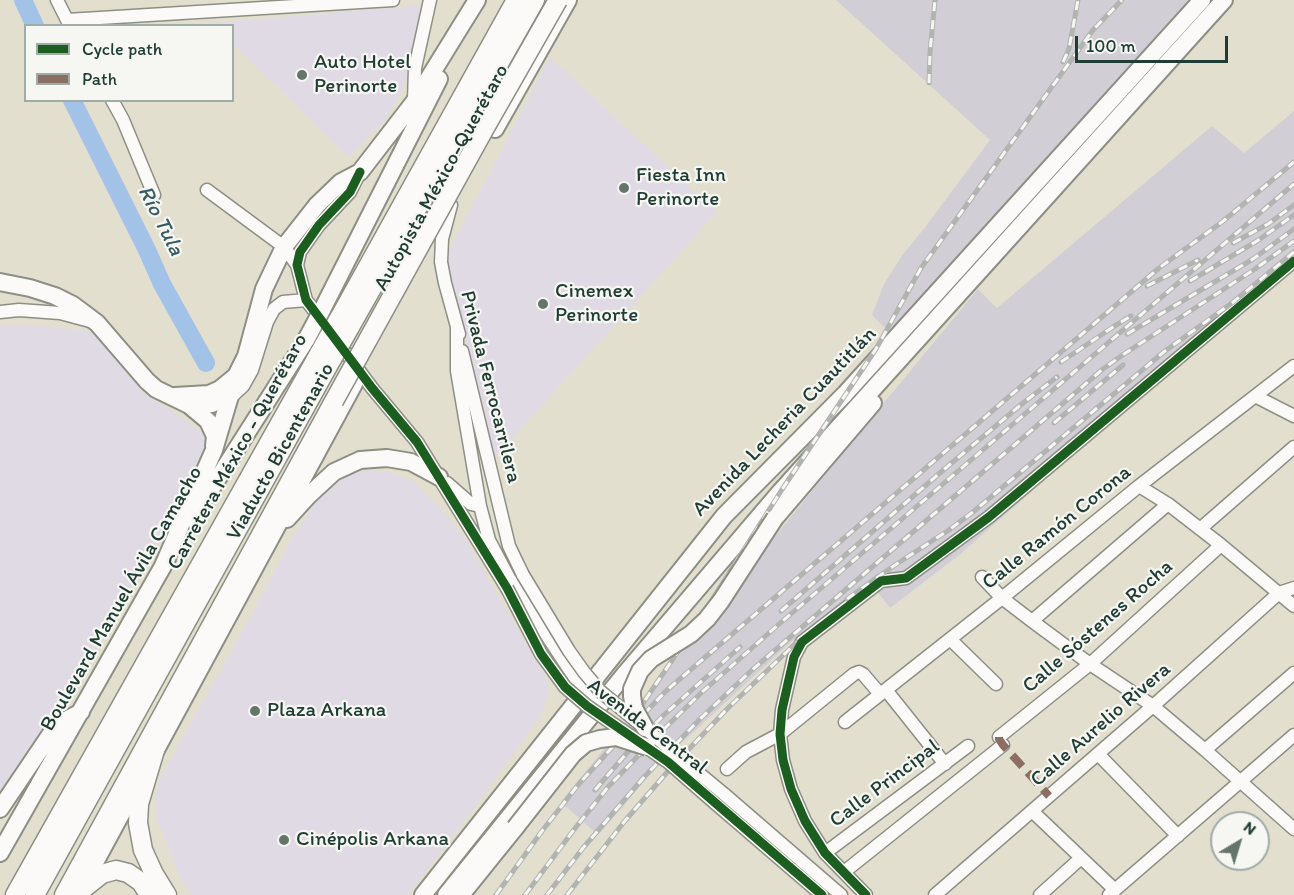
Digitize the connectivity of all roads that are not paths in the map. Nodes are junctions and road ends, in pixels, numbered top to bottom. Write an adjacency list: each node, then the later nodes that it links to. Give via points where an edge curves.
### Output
1 (57, 0): 11 (street)
2 (430, 0): 13 (street, via 415,68)
3 (478, 0): 13 (main road); 15 (main road, Autopista México-Querétaro)
4 (516, 0): 27 (highway, Carretera México - Querétaro)
5 (535, 0): 14 (highway, Carretera México - Querétaro)
6 (556, 0): 14 (highway); 86 (highway, Viaducto Bicentenario, bridge, via 351,370)
7 (568, 0): 19 (main road, Autopista México-Querétaro)
8 (1202, 0): 59 (main road, Avenida Lecheria Cuautitlán, via 845,394 723,516)
9 (1224, 0): 31 (main road, Avenida Lecheria Cuautitlán)
10 (385, 1): 11 (street)
11 (68, 23)
12 (113, 102): 18 (street)
13 (414, 102): 15 (street); 16 (main road)
14 (475, 107): 27 (highway, Carretera México - Querétaro)
15 (419, 119): 29 (main road, Autopista México-Querétaro, bridge, via 322,310)
16 (360, 172): 20 (main road, via 341,182 317,205); 22 (street, via 350,192 305,242)
17 (207, 190): 20 (street)
18 (154, 195)
19 (451, 205): 28 (street, Privada Ferrocarrilera, via 441,262); 45 (main road, Autopista México-Querétaro)
20 (284, 247): 22 (street); 32 (main road, via 264,289 246,356)
21 (1294, 261): 66 (street, via 989,517 906,578 881,581 802,642 794,657)
22 (297, 265): 24 (street)
23 (0, 282): 26 (main road, via 55,296)
24 (306, 300): 35 (street, via 283,302 274,309 252,370); 40 (street, via 417,442)
25 (0, 312): 26 (street, via 60,313)
26 (97, 323): 33 (main road, via 147,381)
27 (344, 323): 29 (highway, Carretera México - Querétaro, bridge)
28 (457, 327): 43 (street, via 457,371); 48 (street, Privada Ferrocarrilera, via 509,546)
29 (319, 350): 47 (main road, Boulevard Manuel Ávila Camacho); 87 (highway, Carretera México - Querétaro); 88 (highway, Carretera México - Querétaro)
30 (1294, 366): 34 (street, Calle Ramón Corona)
31 (894, 367): 61 (main road, Avenida Lecheria Cuautitlán, via 781,491); 65 (main road, bridge, via 871,408 775,518 707,619 640,671 632,696)
32 (236, 376): 33 (main road, via 208,394); 35 (main road)
33 (171, 396): 36 (main road)
34 (1255, 396): 37 (street); 41 (street, Calle Ramón Corona)
35 (230, 398): 36 (street); 39 (main road)
36 (194, 408): 39 (main road, via 212,429)
37 (1294, 416)
38 (1294, 447): 44 (street)
39 (214, 450): 47 (main road)
40 (439, 477): 43 (street, via 471,504); 45 (main road, via 411,462 387,458 360,460 334,472); 69 (street, Avenida Central, bridge, via 507,588 541,654 565,687)
41 (1138, 486): 42 (street); 52 (street, Calle Ramón Corona)
42 (1168, 504): 44 (street); 54 (street)
43 (480, 506): 59 (street, via 489,540 509,578)
44 (1200, 529): 46 (street)
45 (269, 540): 70 (main road)
46 (1221, 545): 51 (street); 56 (street, Calle Sóstenes Rocha)
47 (162, 567): 63 (main road, Boulevard Manuel Ávila Camacho)
48 (523, 575): 65 (street, Avenida Central, bridge, via 584,672 600,691)
49 (982, 576): 52 (street)
50 (1294, 588): 51 (street, Calle Aurelio Rivera)
51 (1279, 593): 53 (street); 62 (street, Calle Aurelio Rivera)
52 (1002, 598): 54 (street); 55 (street, Calle Ramón Corona)
53 (1294, 606)
54 (1032, 621): 56 (street)
55 (951, 639): 58 (street); 60 (street, Calle Ramón Corona)
56 (1090, 664): 62 (street); 84 (street, Calle Sóstenes Rocha)
57 (1294, 673): 71 (street)
58 (996, 684)
59 (584, 692): 61 (street); 91 (main road, Avenida Lecheria Cuautitlán)
60 (883, 692): 64 (street, Calle Ramón Corona); 66 (street, via 859,672 854,674); 73 (street)
61 (599, 705): 92 (main road, Avenida Lecheria Cuautitlán)
62 (1153, 706): 71 (street); 72 (street, Calle Aurelio Rivera)
63 (82, 711): 77 (main road, via 52,732); 81 (main road, Boulevard Manuel Ávila Camacho)
64 (845, 722)
65 (645, 728): 76 (street, Avenida Central, bridge, via 677,753)
66 (780, 734): 74 (street, via 746,752); 82 (street, via 791,789)
67 (1294, 735): 75 (street)
68 (969, 746): 73 (street, Calle Principal)
69 (647, 747): 76 (street, Avenida Central, bridge); 93 (main road, bridge, via 616,737 586,743 573,754)
70 (155, 750): 86 (main road); 90 (highway, via 139,804 138,824 143,849)
71 (1205, 750): 75 (street)
72 (1098, 754): 78 (street, Calle Aurelio Rivera); 80 (street)
73 (945, 764): 82 (street, Calle Principal)
74 (727, 769)
75 (1241, 781): 79 (street); 80 (street)
76 (719, 798): 94 (street, Avenida Central); 95 (street, Avenida Central)
77 (0, 809)
78 (1032, 811): 83 (street); 97 (street, Calle Aurelio Rivera)
79 (1294, 829)
80 (1178, 836): 85 (street)
81 (0, 853)
82 (825, 853): 84 (street)
83 (1081, 858): 85 (street); 98 (street)
84 (844, 872): 96 (street)
85 (1112, 892)
86 (73, 894): 89 (highway, via 102,874 116,870 141,882)
87 (15, 895)
88 (36, 895)
89 (149, 895)
90 (167, 895)
91 (423, 895)
92 (446, 895)
93 (461, 895)
94 (822, 895)
95 (841, 895)
96 (866, 895)
97 (935, 895)
98 (1040, 895)

